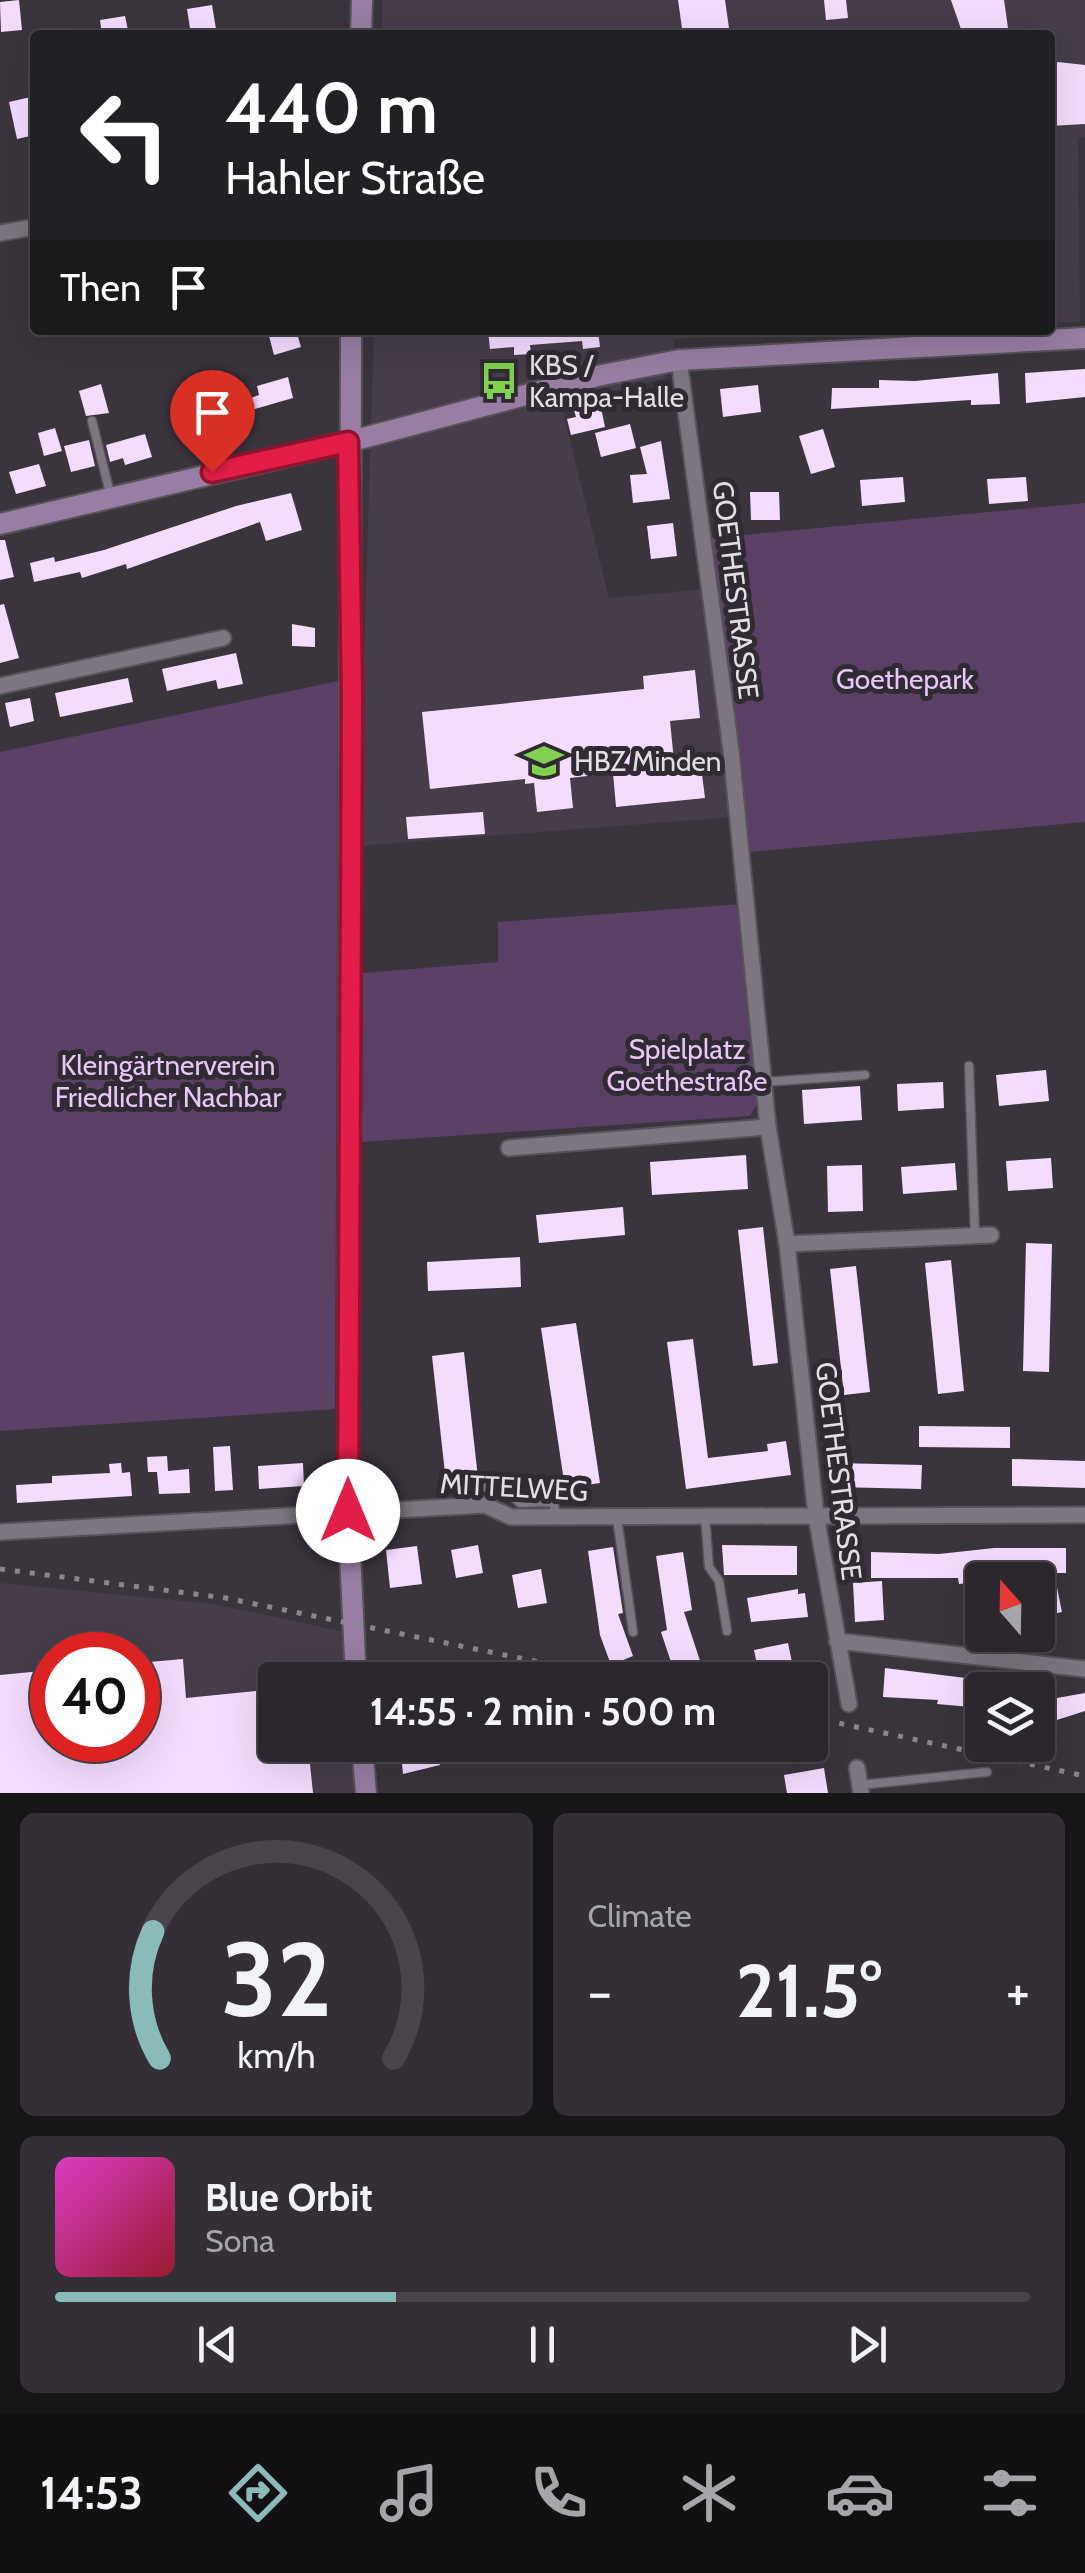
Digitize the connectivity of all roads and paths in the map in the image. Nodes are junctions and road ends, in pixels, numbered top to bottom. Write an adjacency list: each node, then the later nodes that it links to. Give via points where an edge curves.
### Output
1 (362, 0): 2 (street)
2 (361, 30)
3 (30, 228): 4 (street)
4 (0, 233)
5 (351, 335): 9 (street)
6 (1085, 338): 7 (street)
7 (680, 360): 9 (street); 16 (street, GOETHESTRASSE, via 731,750)
8 (92, 422): 10 (lane)
9 (348, 442): 10 (street); 22 (street)
10 (111, 497): 11 (street)
11 (0, 524)
12 (222, 638): 13 (street)
13 (0, 686)
14 (969, 1066): 19 (lane)
15 (865, 1075): 16 (lane)
16 (763, 1082): 17 (street, GOETHESTRASSE)
17 (768, 1128): 18 (street); 20 (street, GOETHESTRASSE)
18 (508, 1148)
19 (983, 1235): 20 (street)
20 (788, 1244): 24 (street, GOETHESTRASSE)
21 (486, 1487): 23 (lane, via 505,1490 520,1503 554,1502)
22 (348, 1511): 23 (street, MITTELWEG, via 485,1504 511,1516); 28 (street, MITTELWEG); 32 (street)
23 (555, 1515): 27 (street, MITTELWEG)
24 (816, 1515): 25 (street, MITTELWEG); 26 (street, MITTELWEG); 31 (street, GOETHESTRASSE)
25 (1085, 1515)
26 (704, 1516): 27 (street, MITTELWEG); 29 (lane)
27 (618, 1518): 30 (lane)
28 (0, 1532)
29 (727, 1631)
30 (633, 1632)
31 (837, 1642): 33 (street); 34 (street, GOETHESTRASSE)
32 (355, 1662)
33 (1085, 1669)
34 (849, 1704)
35 (363, 1762): 39 (street)
36 (857, 1768): 38 (street)
37 (987, 1772): 38 (lane)
38 (860, 1789)
39 (366, 1793)

